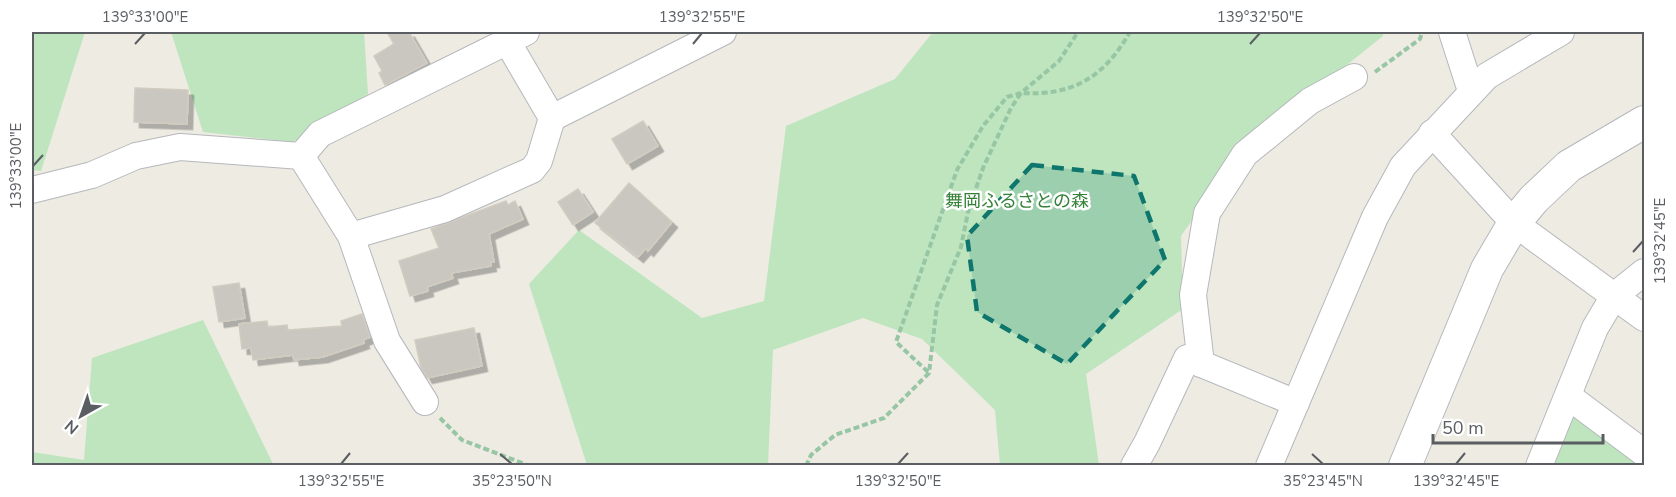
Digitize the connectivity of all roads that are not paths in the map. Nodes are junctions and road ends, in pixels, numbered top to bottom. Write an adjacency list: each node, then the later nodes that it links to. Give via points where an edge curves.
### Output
1 (723, 32): 7 (street)
2 (1452, 32): 6 (street)
3 (1561, 32): 6 (street, via 1487,76)
4 (517, 36): 7 (street); 10 (street, via 320,134)
5 (1354, 77): 17 (street, via 1310,101 1245,154 1207,213 1193,295)
6 (1472, 91): 9 (street)
7 (552, 118): 13 (street, via 539,161 532,170 444,209)
8 (1644, 122): 12 (street, via 1569,166)
9 (1432, 133): 12 (street); 20 (street, via 1403,166 1375,217)
10 (301, 156): 11 (street, via 180,147 136,156 92,175); 13 (street)
11 (32, 190)
12 (1514, 223): 15 (street); 24 (street, via 1487,268)
13 (351, 236): 19 (street, via 387,341)
14 (1644, 273): 15 (street)
15 (1614, 296): 16 (street); 18 (street, via 1595,328)
16 (1644, 318)
17 (1201, 364): 20 (street); 22 (street, via 1187,358)
18 (1568, 396): 21 (street); 25 (street)
19 (425, 402)
20 (1296, 403): 23 (street)
21 (1644, 453)
22 (1134, 465)
23 (1269, 465)
24 (1405, 465)
25 (1539, 465)

